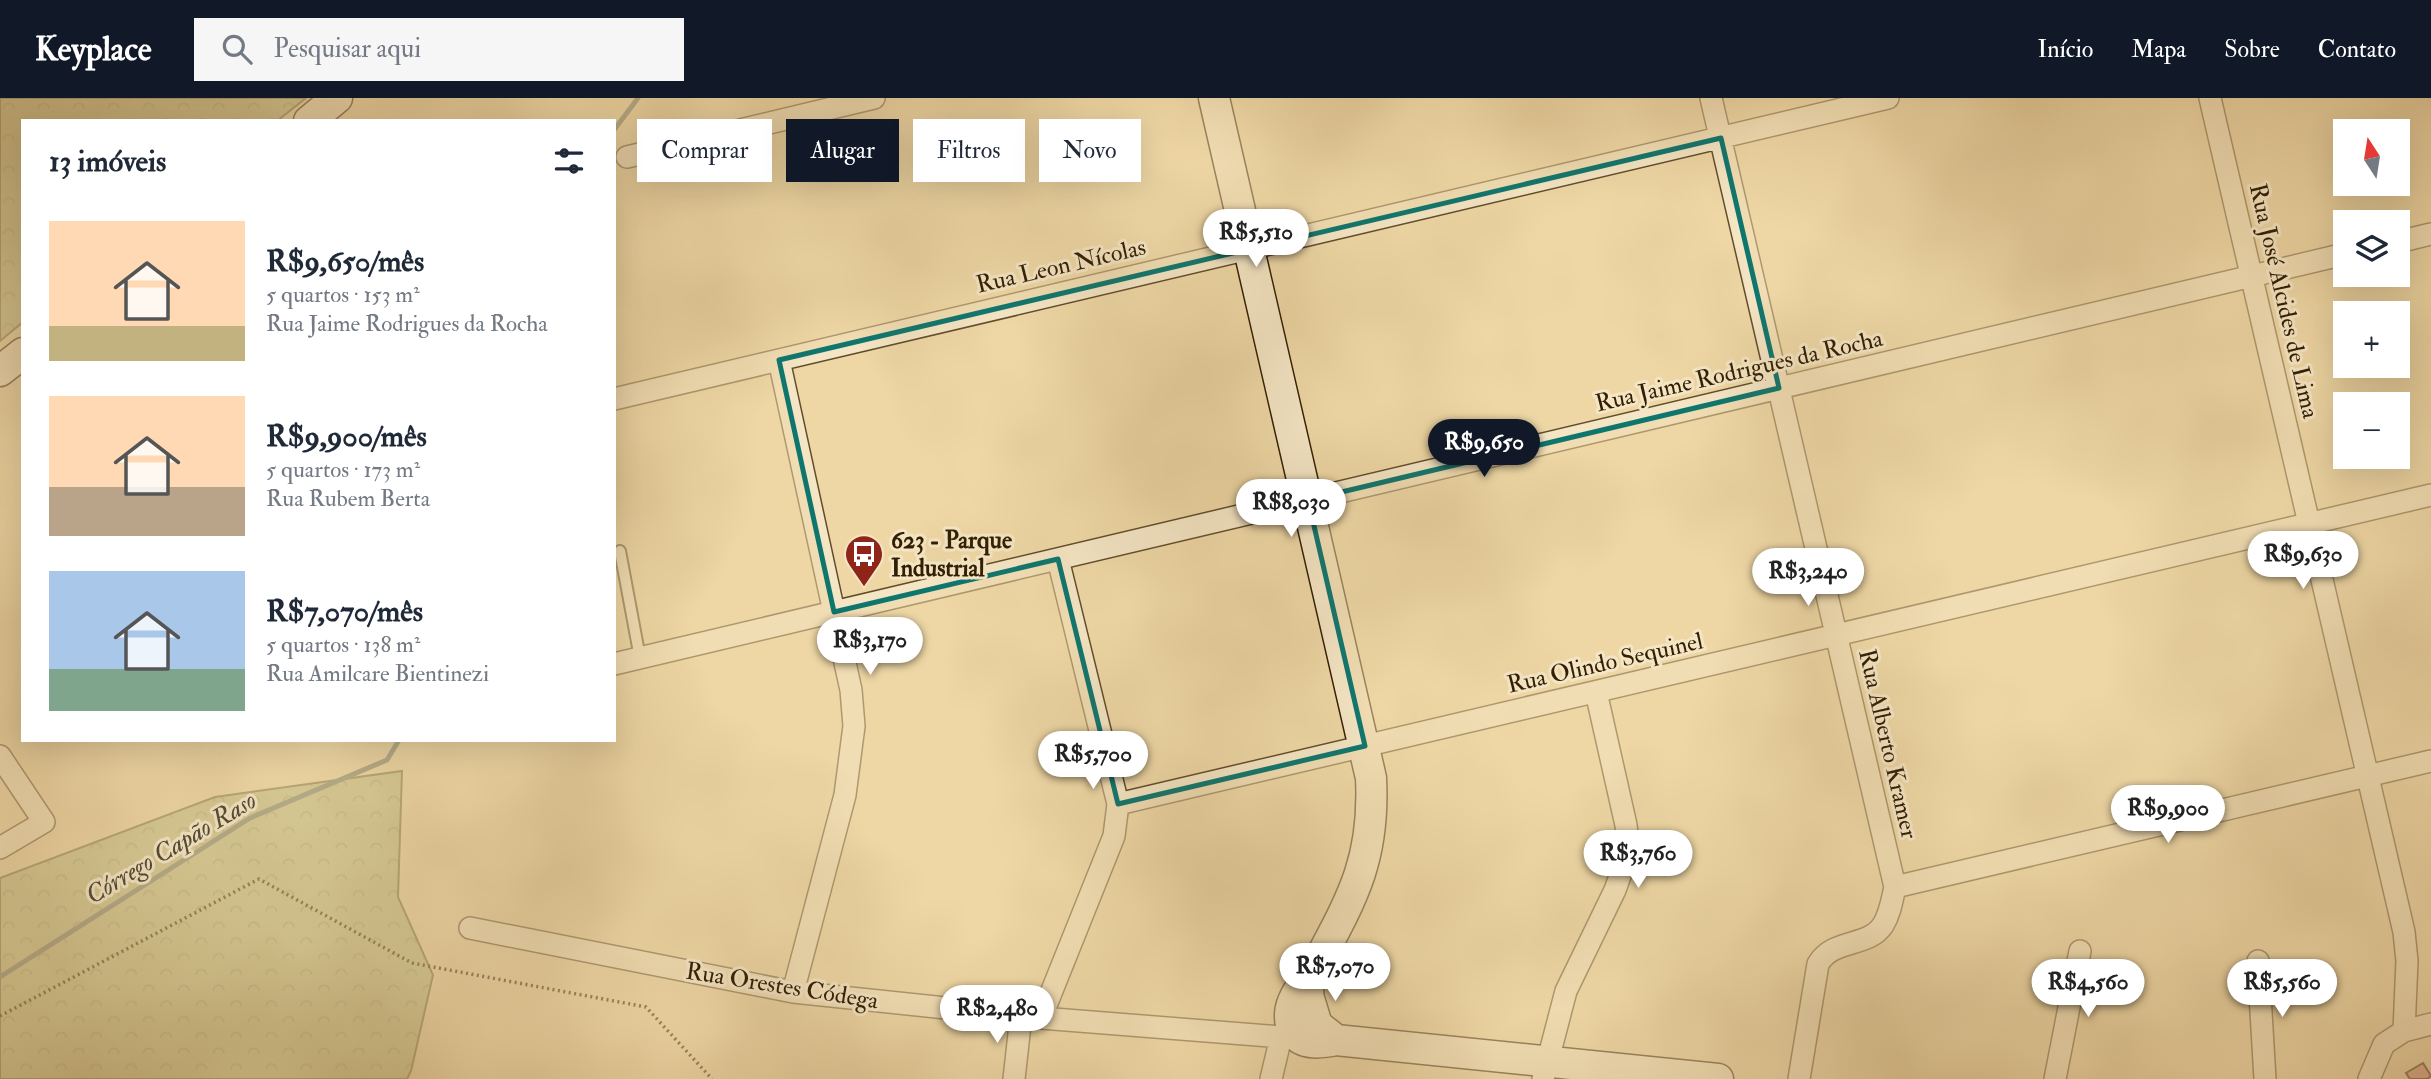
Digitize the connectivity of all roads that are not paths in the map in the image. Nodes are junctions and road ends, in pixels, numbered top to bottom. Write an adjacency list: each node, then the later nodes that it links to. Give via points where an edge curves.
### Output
1 (337, 98): 7 (main road)
2 (874, 98): 9 (street)
3 (1214, 98): 12 (main road)
4 (1711, 98): 8 (street, Rua Alberto Kramer)
5 (1888, 98): 8 (street, Rua Leon Nícolas)
6 (2210, 98): 14 (street, Rua José Alcides de Lima)
7 (311, 119)
8 (1721, 138): 12 (street, Rua Leon Nícolas); 18 (street, Rua Alberto Kramer)
9 (627, 157)
10 (2431, 234): 11 (street)
11 (2410, 239)
12 (1249, 249): 16 (street, Rua Leon Nícolas); 21 (main road)
13 (2333, 257): 14 (street, Rua Jaime Rodrigues da Rocha)
14 (2251, 276): 18 (street, Rua Jaime Rodrigues da Rocha); 22 (street, Rua José Alcides de Lima)
15 (21, 355): 17 (main road)
16 (779, 360): 19 (street, Rua Leon Nícolas); 25 (street)
17 (0, 371)
18 (1779, 388): 21 (street, Rua Jaime Rodrigues da Rocha); 26 (street, Rua Alberto Kramer)
19 (616, 398)
20 (2431, 495): 22 (street, Rua Olindo Sequinel)
21 (1308, 500): 24 (street, Rua Jaime Rodrigues da Rocha); 30 (main road)
22 (2309, 524): 26 (street, Rua Olindo Sequinel); 33 (street, Rua José Alcides de Lima)
23 (620, 551): 27 (lane)
24 (1058, 559): 25 (street, Rua Jaime Rodrigues da Rocha); 34 (street)
25 (834, 612): 27 (street, Rua Jaime Rodrigues da Rocha); 41 (street, via 854,706 853,748)
26 (1836, 635): 29 (street, Rua Olindo Sequinel); 36 (street, Rua Alberto Kramer)
27 (640, 658): 28 (street, Rua Jaime Rodrigues da Rocha)
28 (616, 664)
29 (1596, 692): 30 (street, Rua Olindo Sequinel); 47 (street, via 1629,851 1566,992)
30 (1365, 746): 34 (street, Rua Olindo Sequinel); 40 (main road, via 1371,789 1370,839 1351,899)
31 (0, 756): 35 (street, via 44,822)
32 (2431, 761): 33 (street)
33 (2368, 776): 36 (street); 44 (street, Rua José Alcides de Lima, via 2406,947)
34 (1118, 804): 42 (street, via 1114,836)
35 (0, 848)
36 (1895, 887): 51 (street, Rua Alberto Kramer, via 1889,912 1876,933 1835,948 1818,964)
37 (470, 928): 41 (street, Rua Orestes Códega)
38 (2080, 951): 52 (street)
39 (2258, 961): 53 (street)
40 (1309, 979): 45 (main road, via 1293,1001); 46 (main road, via 1308,995 1317,1025)
41 (793, 992): 42 (street, Rua Orestes Códega)
42 (1031, 1017): 45 (street, Rua Orestes Códega); 48 (street)
43 (2431, 1024): 44 (street)
44 (2404, 1031): 54 (street, via 2384,1044)
45 (1287, 1034): 46 (main road, Rua Orestes Códega, via 1307,1042); 49 (street)
46 (1336, 1040): 47 (main road, Rua Orestes Códega)
47 (1545, 1070): 50 (main road, Rua Orestes Códega)
48 (1014, 1079)
49 (1271, 1079)
50 (1718, 1079)
51 (1799, 1079)
52 (2055, 1079)
53 (2265, 1079)
54 (2369, 1079)

